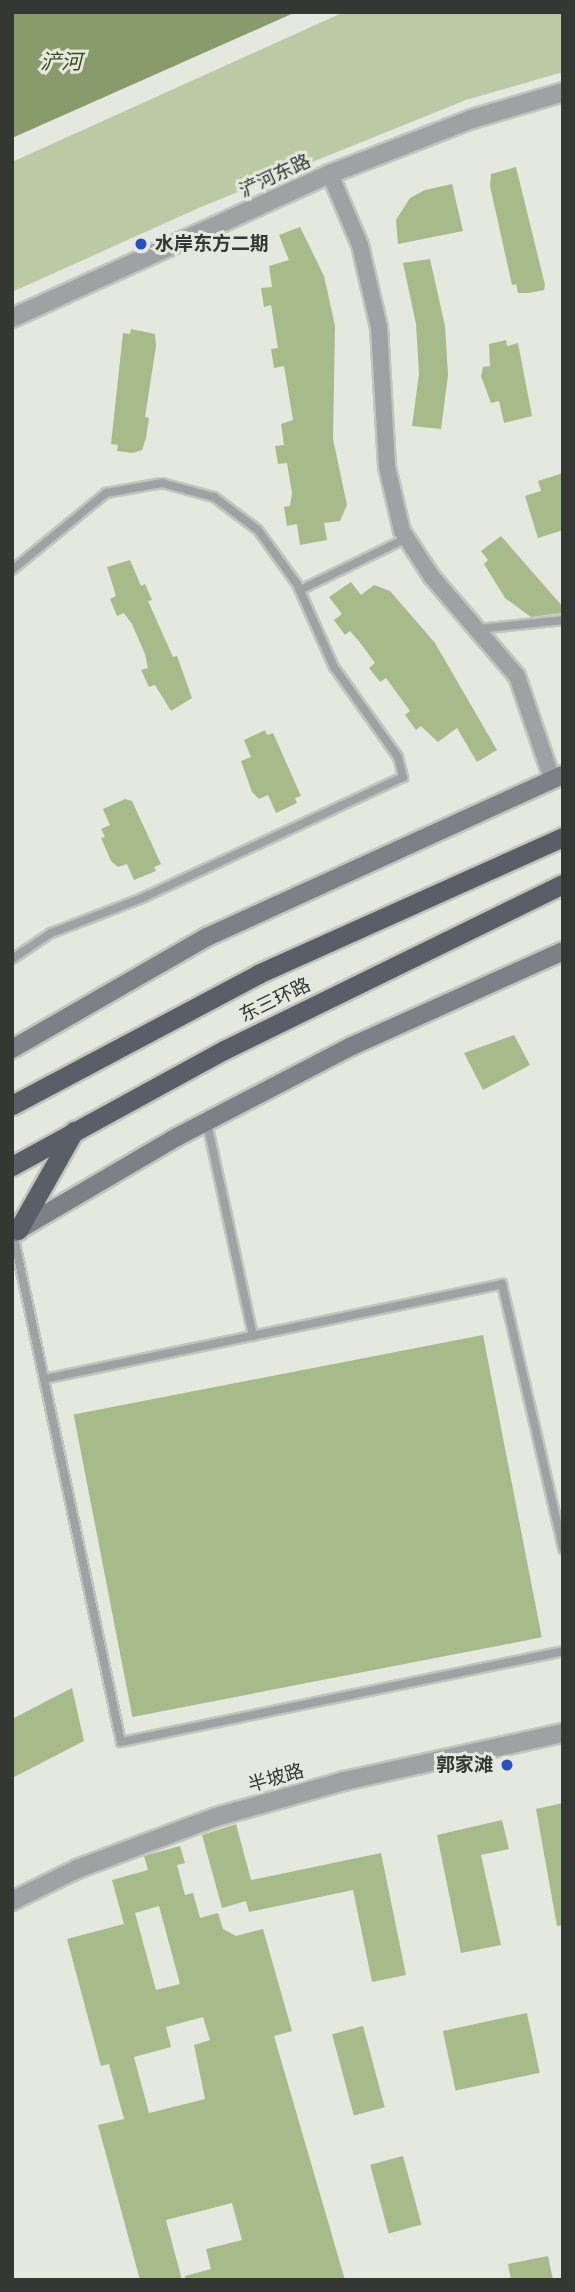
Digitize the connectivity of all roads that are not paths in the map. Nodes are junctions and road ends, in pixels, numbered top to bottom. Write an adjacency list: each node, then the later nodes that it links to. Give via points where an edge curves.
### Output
1 (563, 92): 2 (street, 浐河东路, via 472,118)
2 (330, 174): 3 (street, 浐河东路); 4 (street, via 360,245 379,327 387,467)
3 (12, 318)
4 (407, 538): 6 (lane); 8 (street)
5 (12, 570): 6 (lane, via 106,493 162,483 214,497 258,530)
6 (300, 590): 13 (lane, via 334,667 398,757 402,778 145,897 51,933)
7 (563, 620): 8 (lane)
8 (475, 629): 9 (street, via 517,676)
9 (557, 777): 14 (main road, via 207,937)
10 (563, 837): 16 (highway, 东三环路, via 258,974)
11 (563, 884): 19 (highway, 东三环路, via 224,1050)
12 (563, 951): 18 (main road, via 352,1046)
13 (12, 959)
14 (12, 1049)
15 (12, 1088): 16 (highway)
16 (40, 1088): 17 (highway, 东三环路)
17 (12, 1105)
18 (207, 1123): 21 (main road); 22 (lane)
19 (75, 1130): 20 (highway, 东三环路); 21 (highway)
20 (12, 1166)
21 (15, 1233): 23 (lane)
22 (253, 1336): 23 (lane); 24 (lane, via 502,1284)
23 (44, 1379): 25 (lane, via 121,1742)
24 (563, 1549)
25 (563, 1651)
26 (563, 1734): 27 (street, 半坡路, via 344,1781 216,1817 77,1869)
27 (12, 1901)

